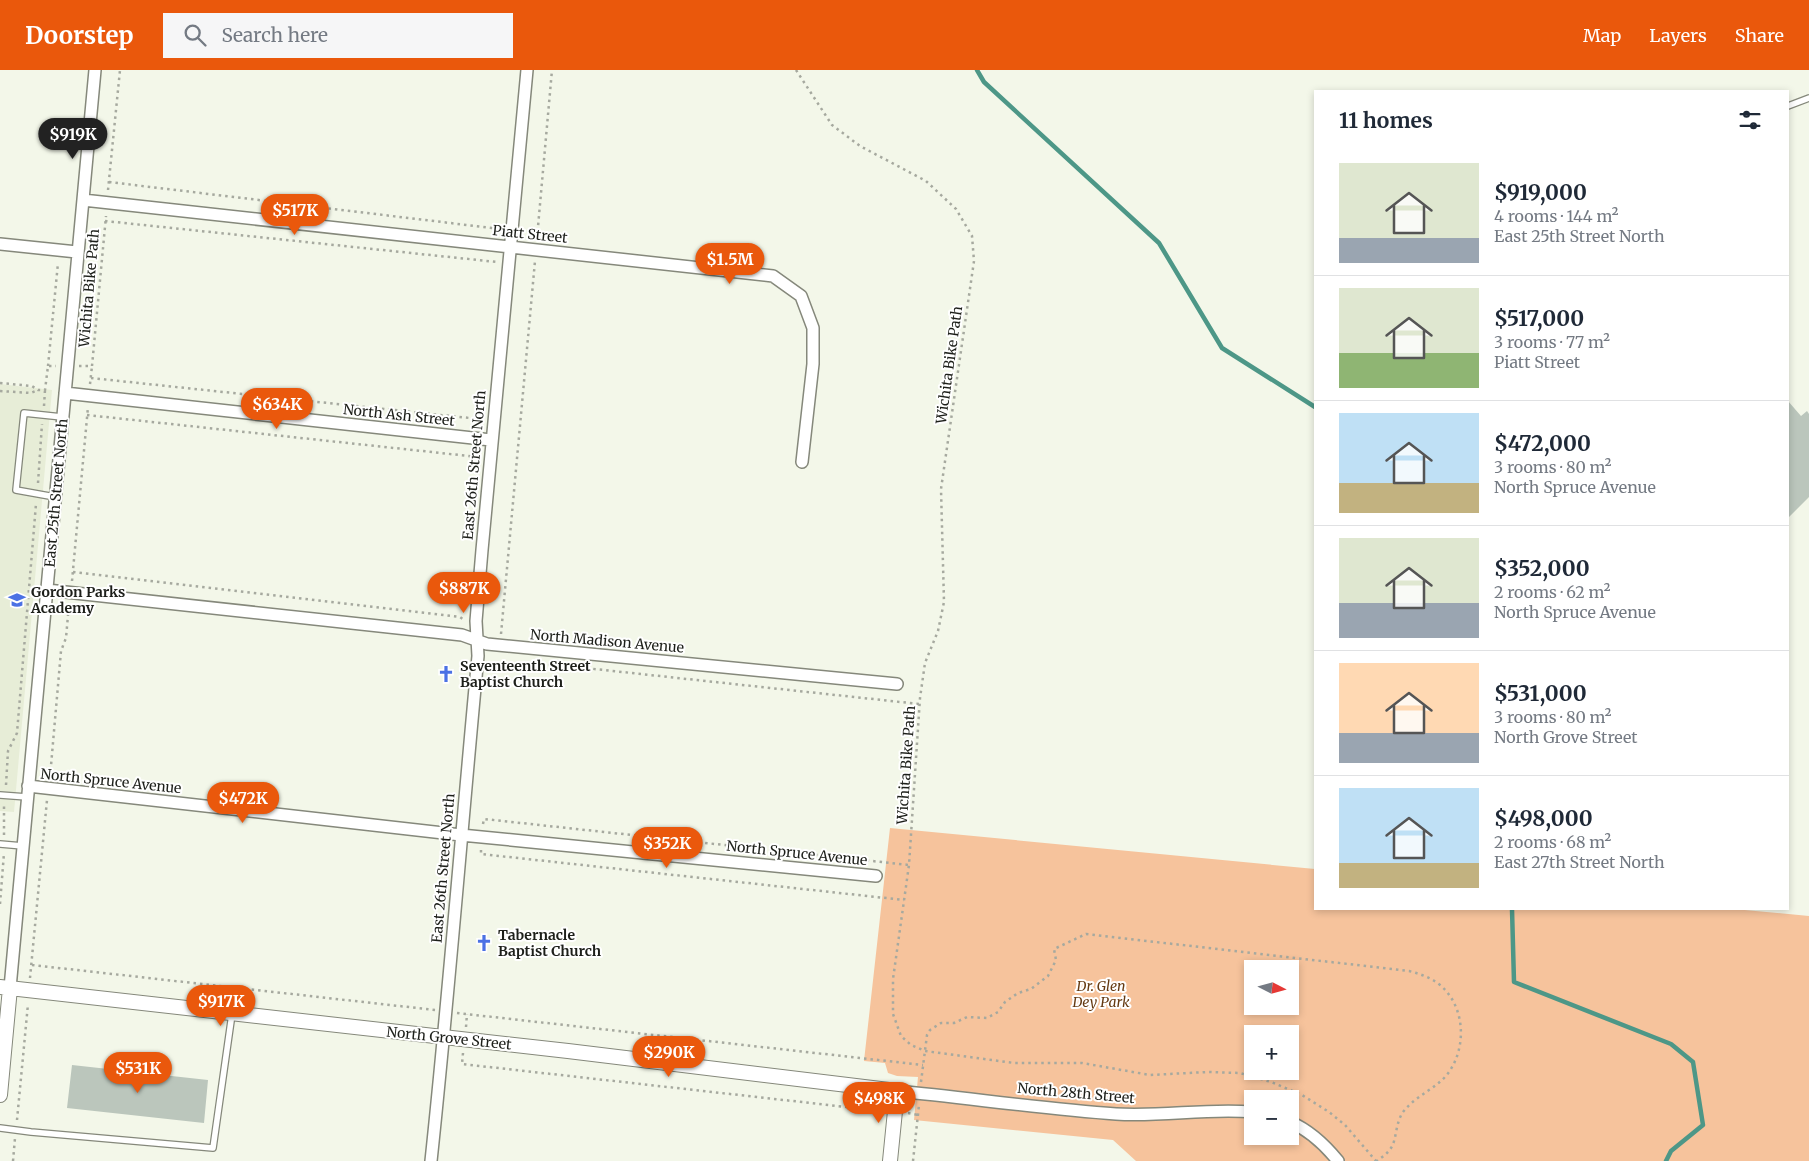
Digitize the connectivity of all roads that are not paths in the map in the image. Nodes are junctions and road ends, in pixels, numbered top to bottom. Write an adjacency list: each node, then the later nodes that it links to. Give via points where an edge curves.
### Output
1 (95, 70): 5 (street, East 25th Street North)
2 (527, 70): 7 (street, East 26th Street North)
3 (1809, 98): 4 (lane)
4 (1789, 106)
5 (83, 200): 7 (street, Piatt Street); 8 (street, East 25th Street North)
6 (0, 244): 8 (street)
7 (509, 247): 11 (street, East 26th Street North); 12 (street, Piatt Street, via 773,276 801,296 813,328 813,364)
8 (77, 252): 9 (street, East 25th Street North)
9 (65, 393): 10 (street, East 25th Street North); 11 (street, North Ash Street)
10 (62, 417): 13 (street, East 25th Street North); 13 (lane, via 24,413 16,490)
11 (491, 440): 15 (street, East 26th Street North)
12 (802, 462)
13 (55, 497): 14 (street, East 25th Street North)
14 (47, 590): 15 (street, North Madison Avenue, via 462,635); 17 (street, East 25th Street North)
15 (477, 641): 16 (street, North Madison Avenue, via 500,646); 19 (street, East 26th Street North)
16 (897, 684)
17 (28, 792): 18 (lane); 19 (street, North Spruce Avenue); 21 (street, East 25th Street North)
18 (3, 795)
19 (461, 836): 22 (street, North Spruce Avenue); 25 (street, East 26th Street North)
20 (2, 844): 21 (lane)
21 (23, 846): 23 (street, East 25th Street North)
22 (876, 876)
23 (5, 988): 24 (street, North Grove Street); 27 (street, East 25th Street North)
24 (232, 1014): 25 (street, North Grove Street); 30 (lane, via 213,1148)
25 (444, 1038): 26 (street, North Grove Street); 31 (street, East 26th Street North)
26 (897, 1091): 28 (street, North 28th Street, via 1117,1114); 32 (street)
27 (0, 1095)
28 (1244, 1111)
29 (1299, 1126): 33 (street)
30 (0, 1128)
31 (431, 1161)
32 (890, 1161)
33 (1338, 1161)

